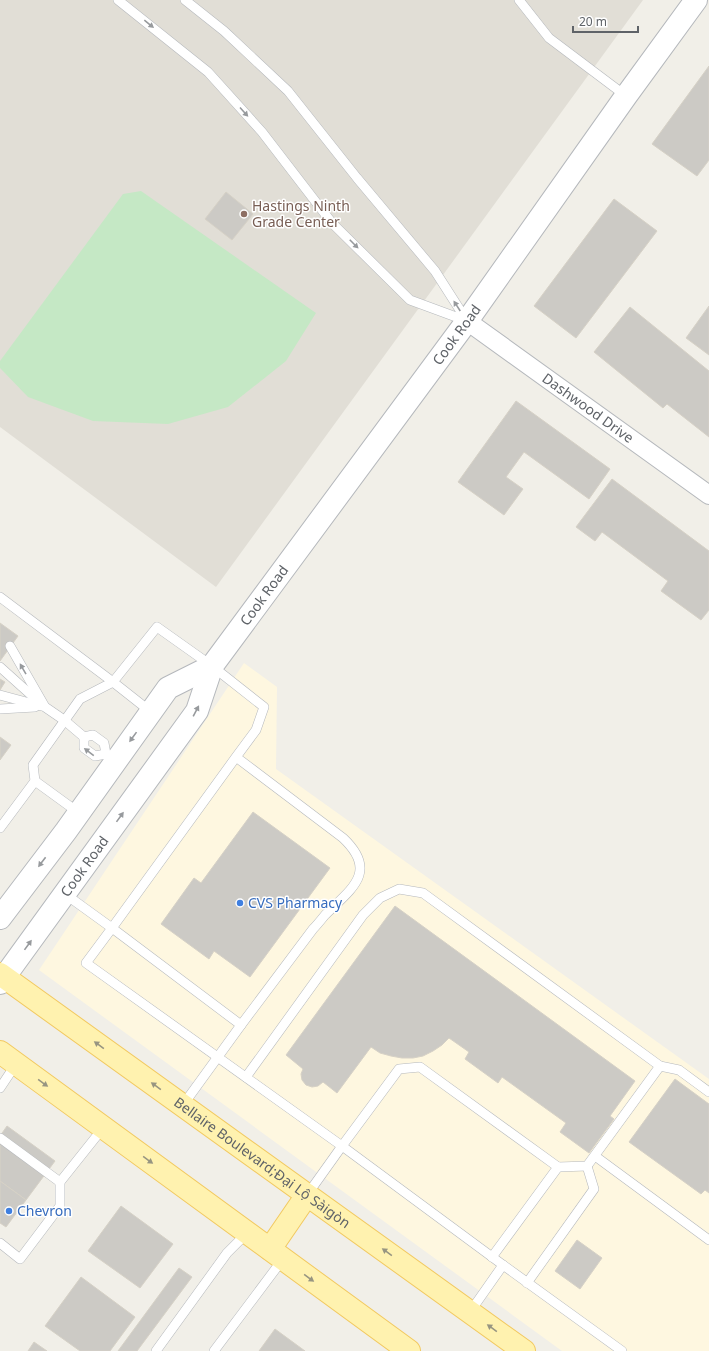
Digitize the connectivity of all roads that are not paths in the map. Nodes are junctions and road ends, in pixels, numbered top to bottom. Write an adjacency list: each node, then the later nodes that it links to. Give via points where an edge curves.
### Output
1 (118, 0): 6 (lane, one-way to 6, via 208,72 262,132 332,223 410,300)
2 (185, 0): 6 (lane, one-way to 2, via 435,271 288,91 224,31)
3 (519, 0): 5 (lane, via 549,38)
4 (696, 0): 5 (street, Cook Road)
5 (626, 96): 6 (street, Cook Road)
6 (467, 321): 7 (street, Dashwood Drive); 10 (street, Cook Road)
7 (709, 495)
8 (0, 597): 12 (lane)
9 (10, 646): 14 (lane, one-way to 9)
10 (212, 666): 12 (lane, via 157,626); 16 (street, Cook Road, via 168,688); 19 (lane, via 264,707 256,730); 24 (street, Cook Road, one-way to 10, via 197,711)
11 (0, 667): 14 (lane)
12 (113, 682): 16 (lane); 17 (lane, via 80,699)
13 (0, 695): 14 (lane)
14 (45, 707): 15 (lane); 17 (lane)
15 (0, 709)
16 (151, 712): 20 (street, Cook Road, one-way to 20)
17 (64, 720): 18 (lane); 21 (lane, via 33,765)
18 (84, 737): 20 (lane, via 93,735 104,743); 20 (lane, one-way to 18, via 95,756 84,748)
19 (236, 756): 26 (lane); 28 (lane, via 353,847 359,860 360,872 356,884 325,915)
20 (111, 758): 22 (street, Cook Road)
21 (35, 781): 22 (lane); 23 (lane)
22 (79, 813): 25 (street, Cook Road, one-way to 25)
23 (0, 828)
24 (65, 894): 26 (lane); 27 (street, Cook Road, one-way to 24)
25 (0, 918)
26 (112, 928): 28 (lane); 29 (lane, via 86,963)
27 (2, 978): 35 (main road, Bellaire Boulevard;Đại Lộ Sàigòn, one-way to 27)
28 (241, 1025): 29 (lane)
29 (217, 1056): 32 (lane); 35 (lane)
30 (8, 1058): 33 (lane); 36 (main road, one-way to 36)
31 (660, 1066): 32 (lane, via 423,893 400,889 380,898 363,915); 34 (lane, via 679,1070); 39 (lane)
32 (246, 1077): 38 (lane)
33 (0, 1088)
34 (709, 1092)
35 (183, 1105): 43 (main road, Bellaire Boulevard;Đại Lộ Sàigòn)
36 (103, 1128): 42 (lane); 44 (main road, one-way to 44)
37 (0, 1138): 42 (lane)
38 (342, 1146): 41 (lane, via 400,1069 420,1067); 43 (lane); 48 (lane)
39 (595, 1156): 40 (lane); 45 (lane)
40 (587, 1166): 41 (lane); 50 (lane, via 594,1189)
41 (558, 1167): 48 (lane)
42 (60, 1182): 46 (lane, via 60,1206 20,1259)
43 (307, 1195): 47 (main road); 51 (main road, Bellaire Boulevard;Đại Lộ Sàigòn, one-way to 43)
44 (247, 1233): 47 (main road); 52 (lane, via 227,1254)
45 (709, 1240)
46 (0, 1243)
47 (276, 1254): 53 (lane); 54 (main road, one-way to 54)
48 (492, 1257): 49 (lane)
49 (503, 1265): 50 (lane); 51 (lane)
50 (527, 1283): 56 (lane)
51 (470, 1312): 55 (main road, Bellaire Boulevard;Đại Lộ Sàigòn, one-way to 51)
52 (156, 1351)
53 (214, 1351)
54 (409, 1351)
55 (524, 1351)
56 (622, 1351)

